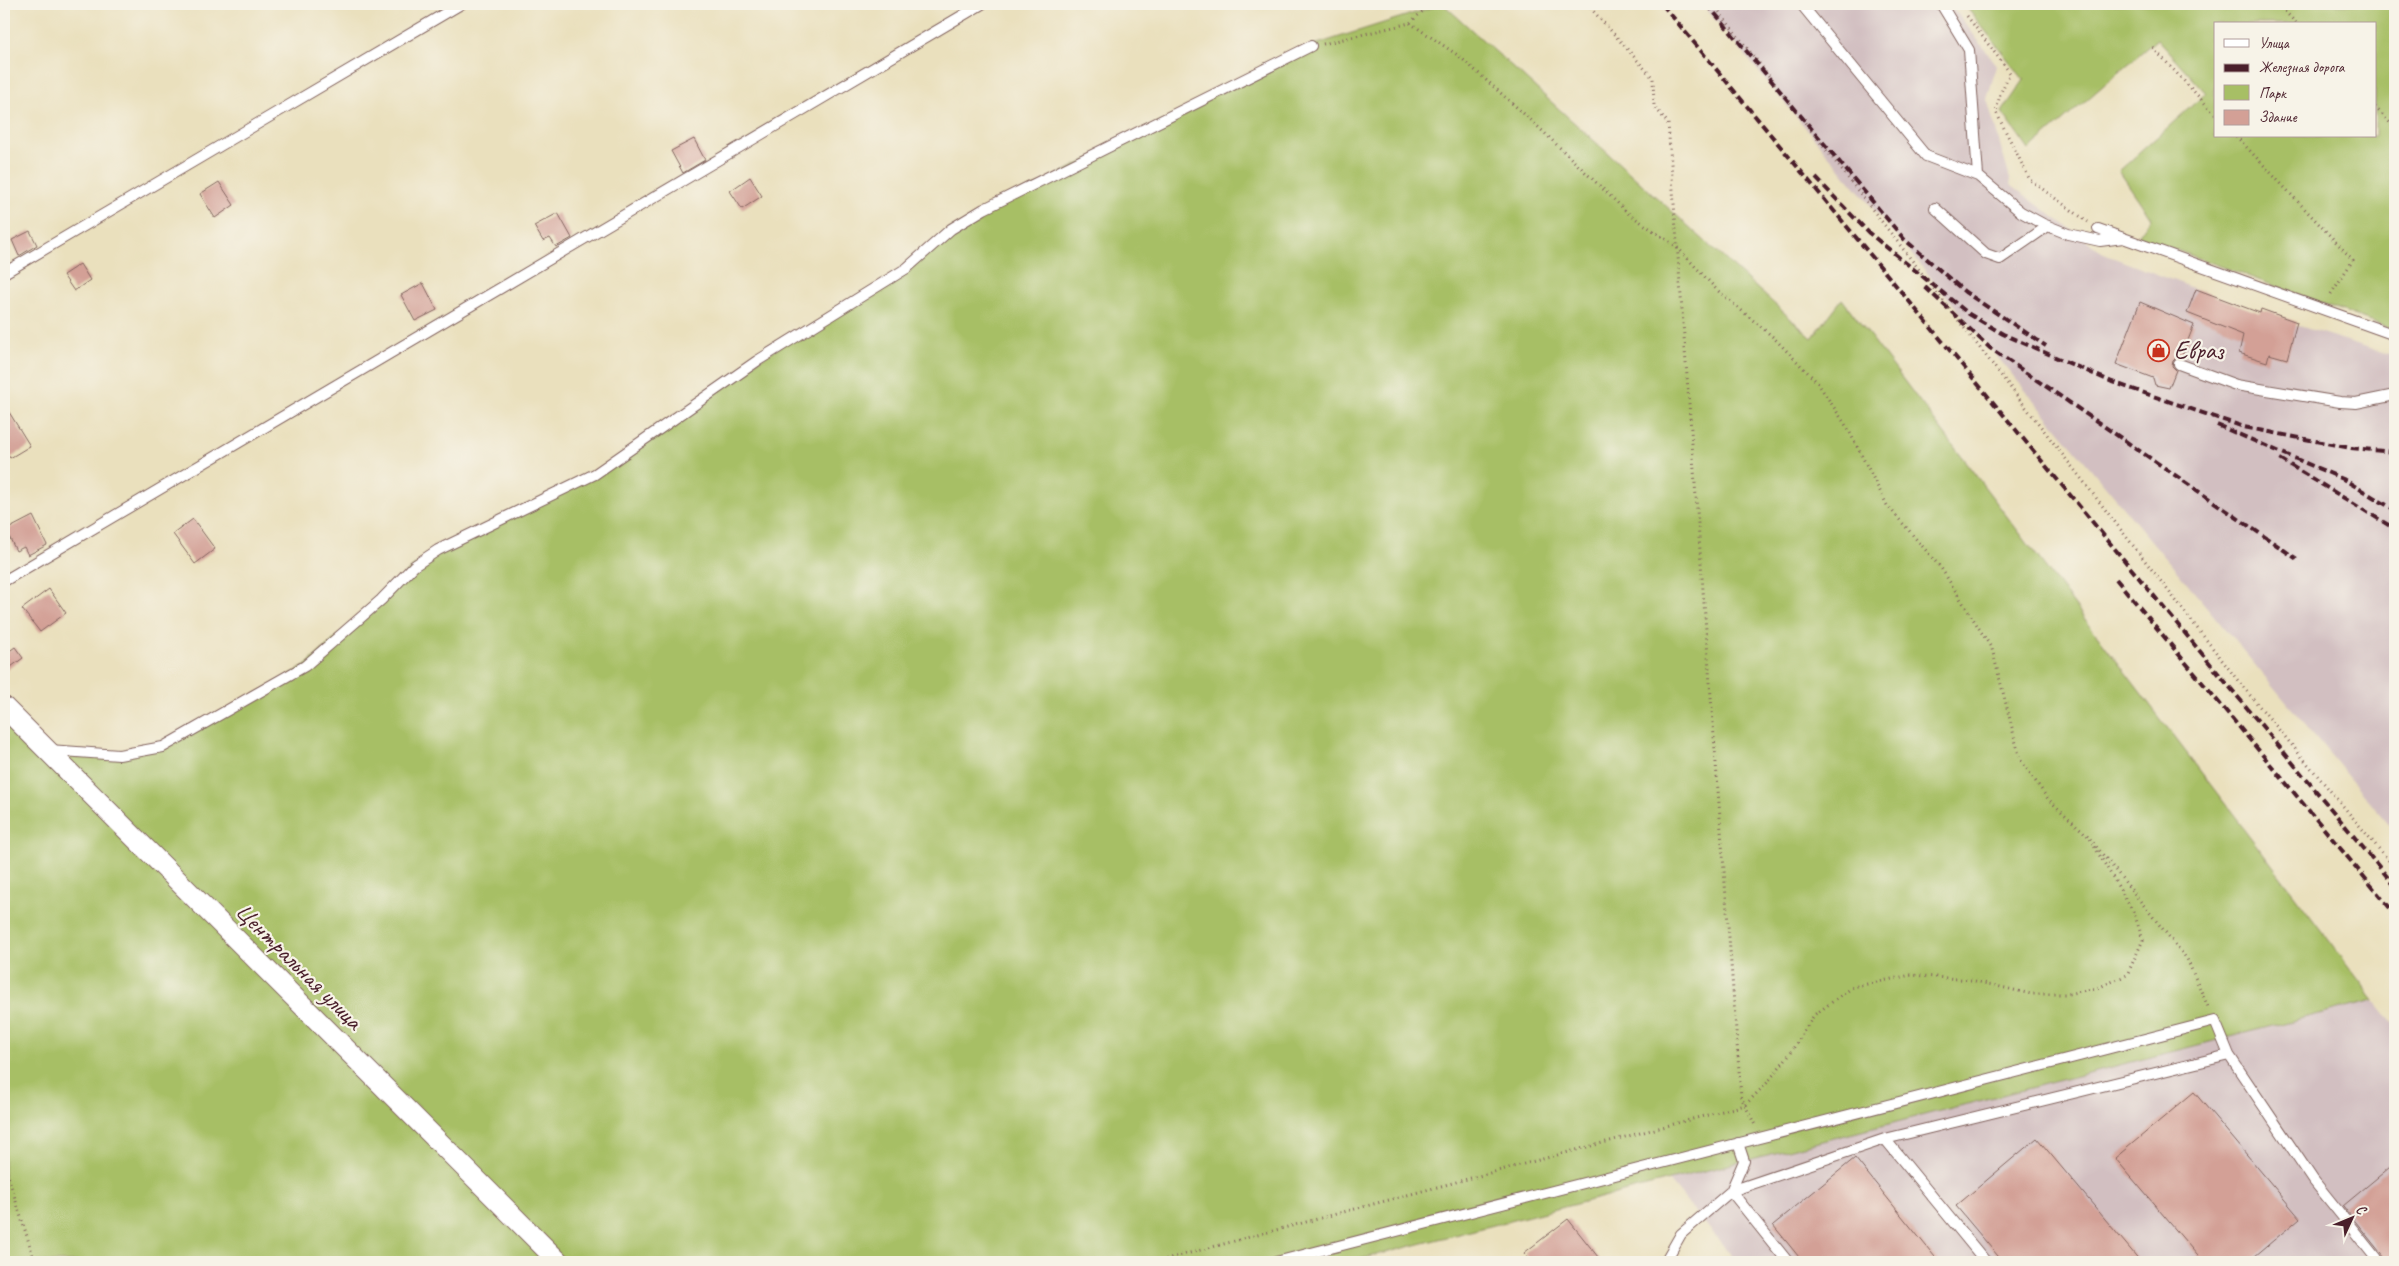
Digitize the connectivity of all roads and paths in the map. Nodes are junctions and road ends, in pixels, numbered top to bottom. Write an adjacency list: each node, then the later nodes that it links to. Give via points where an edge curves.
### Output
1 (461, 4): 24 (lane)
2 (982, 4): 29 (lane)
3 (1430, 4): 11 (path)
4 (1587, 4): 23 (path, via 1653,78 1654,106 1668,123)
5 (1713, 4): 33 (path, via 2239,682)
6 (1801, 4): 18 (lane, via 1926,156)
7 (1941, 4): 18 (lane, via 1969,50)
8 (2278, 4): 10 (path)
9 (1963, 11): 21 (path, via 2010,73 1996,112 2030,180)
10 (2295, 22)
11 (1410, 23): 12 (path); 23 (path, via 1459,56 1629,214)
12 (1311, 46): 31 (lane, via 984,209 951,229 907,268 757,361 595,474 438,550 414,566 382,600 305,666 163,747 119,755)
13 (2153, 48): 15 (path)
14 (2376, 107): 16 (path)
15 (2214, 113)
16 (2395, 128)
17 (2238, 138): 25 (path, via 2353,260)
18 (1978, 176): 20 (lane, via 2021,212)
19 (1935, 208): 20 (lane, via 1986,254 2000,259)
20 (2048, 226): 22 (lane, via 2100,241)
21 (2098, 229): 22 (lane)
22 (2123, 238): 25 (lane)
23 (1677, 247): 32 (path, via 1717,290 1773,337 1818,382 1847,427 1887,505 1940,568 1992,649 2020,759 2048,799); 36 (path, via 1741,1097)
24 (4, 273)
25 (2322, 308): 26 (lane)
26 (2395, 335)
27 (2179, 364): 28 (lane, via 2236,385 2340,402 2356,403)
28 (2395, 395)
29 (4, 581)
30 (4, 707): 31 (street, Центральная улица)
31 (45, 749): 42 (street, Центральная улица)
32 (2087, 835): 34 (path, via 2187,959); 36 (path, via 2134,913 2143,940 2127,975 2100,987 2068,994 2031,994 1971,980 1911,975 1853,987 1814,1015 1768,1082)
33 (2395, 868)
34 (2215, 1021): 35 (lane); 38 (lane)
35 (2228, 1055): 37 (lane); 48 (lane, via 2314,1181)
36 (1745, 1105): 38 (path, via 1756,1127); 43 (path)
37 (1885, 1139): 40 (lane); 47 (lane)
38 (1738, 1143): 40 (lane, via 1744,1161); 44 (lane)
39 (4, 1163): 41 (path)
40 (1731, 1191): 45 (lane, via 1681,1234); 46 (lane)
41 (35, 1262)
42 (559, 1262)
43 (1156, 1262)
44 (1276, 1262)
45 (1665, 1262)
46 (1788, 1262)
47 (1986, 1262)
48 (2378, 1262)

